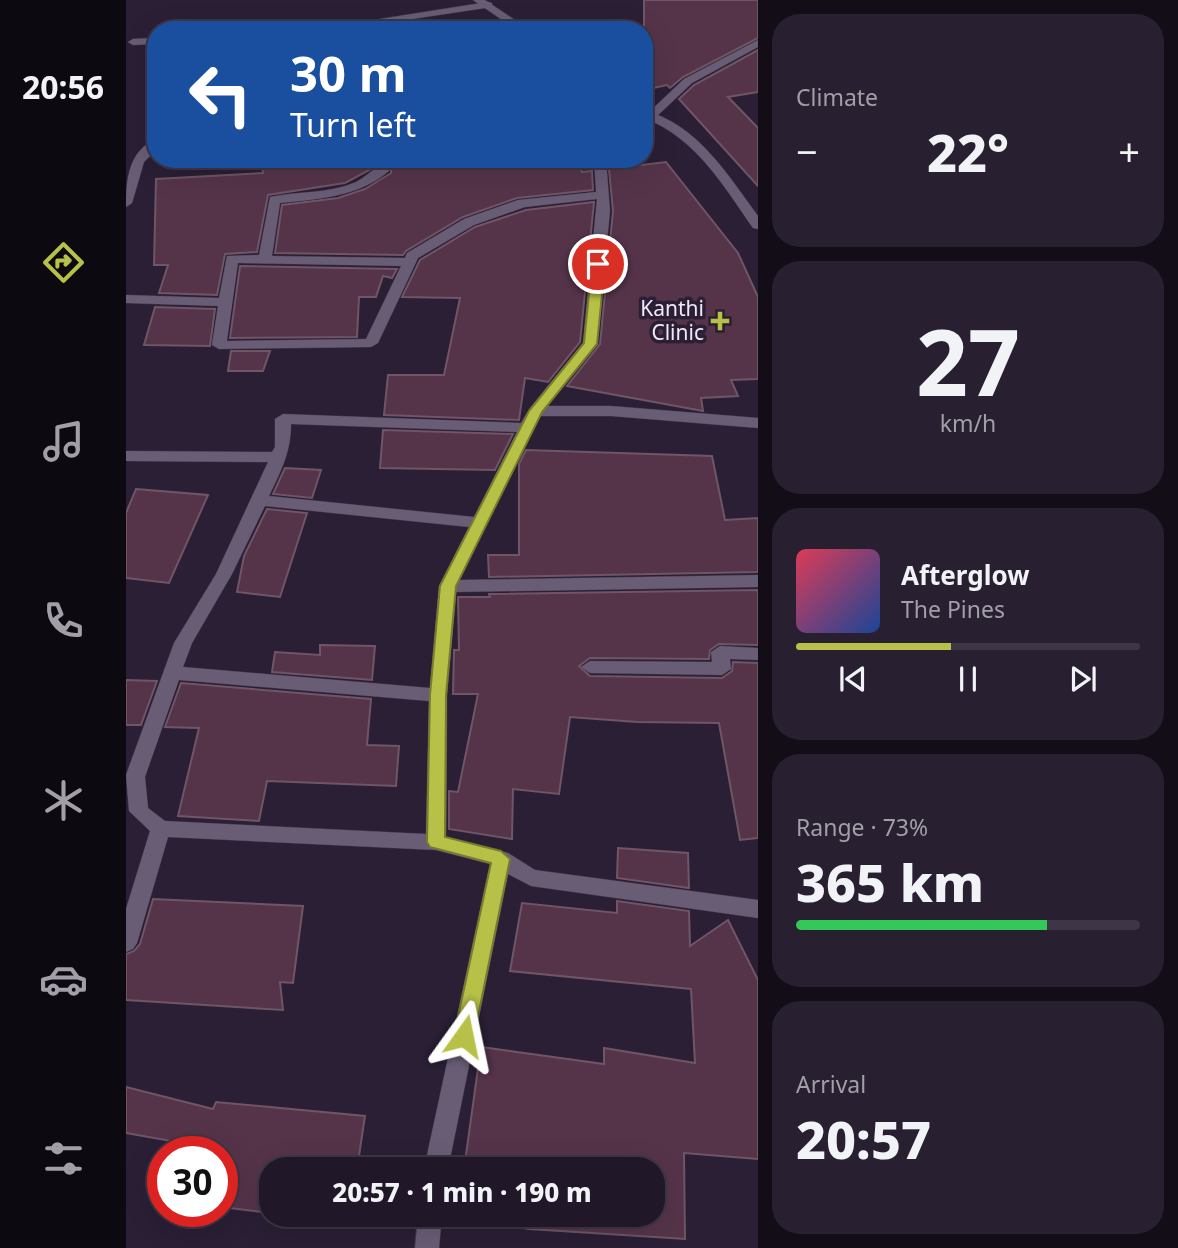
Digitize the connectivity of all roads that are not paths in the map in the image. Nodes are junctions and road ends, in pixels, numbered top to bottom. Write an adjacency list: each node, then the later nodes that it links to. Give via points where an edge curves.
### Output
1 (483, 2): 2 (street); 3 (street)
2 (369, 21)
3 (512, 21)
4 (147, 41): 5 (street)
5 (133, 42)
6 (758, 43): 7 (street, via 688,80)
7 (653, 110)
8 (653, 118): 14 (street, via 698,146)
9 (147, 152): 13 (street, via 138,161)
10 (600, 168): 12 (street)
11 (385, 169): 15 (street, via 345,191 274,200)
12 (602, 195): 16 (street, via 523,203 468,222 412,256); 19 (street, via 590,344)
13 (126, 203)
14 (758, 225)
15 (265, 260): 16 (street); 18 (street, via 232,259)
16 (410, 262): 18 (street, via 371,343 219,345)
17 (126, 299): 18 (street)
18 (226, 302)
19 (536, 411): 20 (street, via 611,411); 21 (street)
20 (758, 423)
21 (527, 428): 23 (street, via 283,419 283,447); 25 (street)
22 (126, 456): 23 (street)
23 (276, 457): 24 (street)
24 (257, 500): 25 (street); 30 (street, via 225,574 183,643)
25 (479, 523): 27 (street)
26 (758, 581): 27 (street)
27 (448, 586): 31 (street)
28 (758, 653): 29 (street, via 720,652 722,669)
29 (590, 667)
30 (172, 673): 31 (street); 32 (street, via 135,777 139,811)
31 (438, 695): 33 (street)
32 (161, 829): 33 (street); 36 (street)
33 (436, 842): 34 (street)
34 (501, 859): 35 (street, via 531,878); 37 (street)
35 (758, 909)
36 (126, 943)
37 (439, 1157)
38 (429, 1227): 39 (street)
39 (427, 1248)

